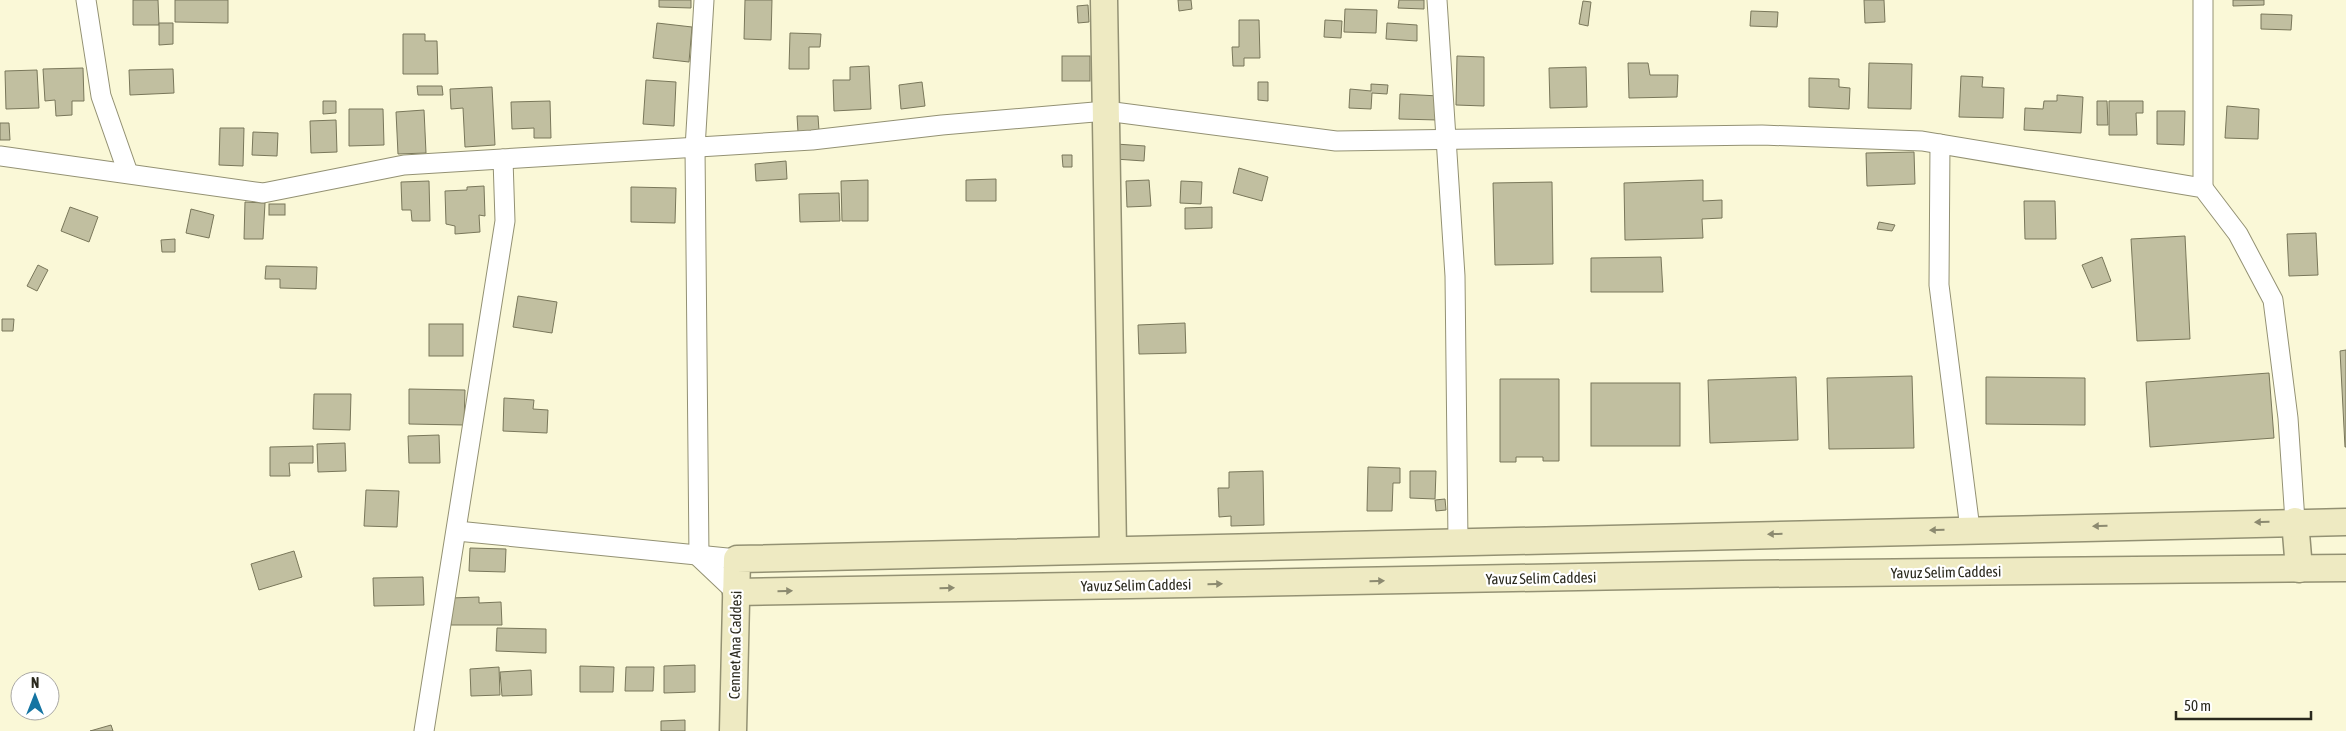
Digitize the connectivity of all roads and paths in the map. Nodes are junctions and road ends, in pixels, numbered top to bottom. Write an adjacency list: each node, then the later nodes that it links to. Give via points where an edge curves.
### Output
1 (86, 0): 12 (street, via 101,96)
2 (704, 0): 9 (street)
3 (1104, 0): 6 (street)
4 (1437, 0): 7 (street)
5 (2203, 0): 13 (street)
6 (1106, 111): 7 (street, via 1336,141); 9 (street, via 812,140); 19 (street)
7 (1446, 140): 8 (street, via 1762,135); 18 (street, via 1455,276)
8 (1940, 144): 13 (street); 16 (street, via 1939,285)
9 (695, 148): 11 (street); 20 (street)
10 (0, 156): 12 (street)
11 (503, 159): 12 (street, via 404,165 263,193); 17 (street, via 505,221)
12 (128, 173)
13 (2203, 188): 14 (street, via 2238,234 2273,300 2288,418)
14 (2295, 521): 15 (street); 16 (street, one-way to 16); 23 (street)
15 (2346, 522)
16 (1970, 529): 18 (street, one-way to 18)
17 (457, 531): 20 (street); 25 (street)
18 (1458, 541): 19 (street)
19 (1112, 549): 21 (street)
20 (699, 557): 21 (street); 24 (street)
21 (737, 559): 24 (street, Cennet Ana Caddesi)
22 (2346, 568): 23 (street, Yavuz Selim Caddesi)
23 (2299, 569): 24 (street, Yavuz Selim Caddesi, one-way to 23, via 1732,574)
24 (736, 592): 26 (street, Cennet Ana Caddesi)
25 (424, 731)
26 (733, 731)

